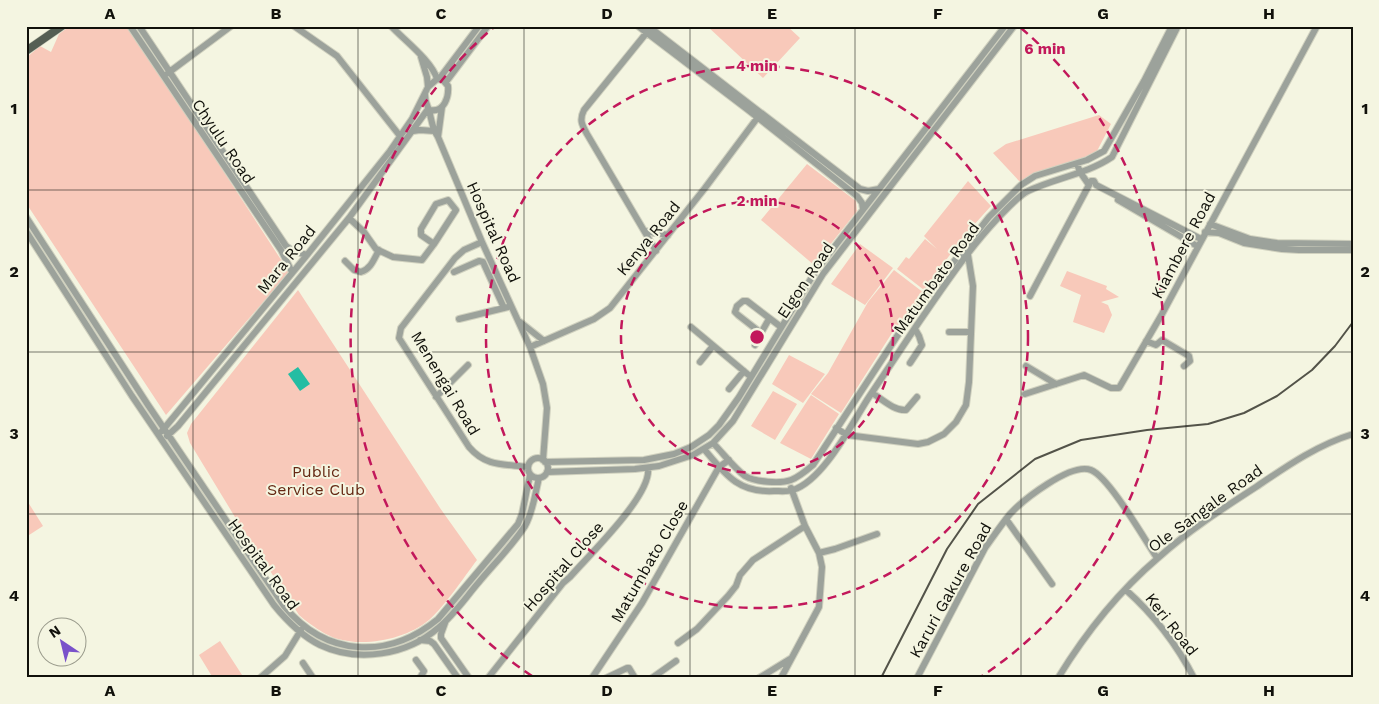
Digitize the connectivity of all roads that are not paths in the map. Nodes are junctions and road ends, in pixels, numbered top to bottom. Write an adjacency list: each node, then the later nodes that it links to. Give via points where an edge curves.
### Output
1 (62, 26): 16 (main road)
2 (130, 26): 20 (street, Chyulu Road)
3 (138, 26): 20 (street, Chyulu Road)
4 (231, 26): 20 (street)
5 (294, 26): 29 (street, via 337,56)
6 (390, 26): 19 (street)
7 (479, 26): 21 (street, Mara Road)
8 (488, 26): 21 (street, Mara Road)
9 (638, 26): 15 (street)
10 (1005, 26): 37 (street, Elgon Road)
11 (1014, 26): 99 (street, Elgon Road, via 823,274 733,421)
12 (1172, 26): 25 (street, Matumbato Road)
13 (1178, 26): 25 (street, Matumbato Road)
14 (1317, 26): 42 (street, Kiambere Road)
15 (648, 29): 26 (street); 44 (street, via 581,117 587,134)
16 (38, 42): 17 (main road); 18 (main road)
17 (26, 44)
18 (26, 51)
19 (421, 56): 21 (street); 22 (street, via 428,77)
20 (167, 73): 56 (street, Chyulu Road, via 286,246); 59 (street, Chyulu Road)
21 (441, 80): 22 (street, Mara Road); 23 (street, Mara Road, via 448,91)
22 (427, 90): 24 (street, via 425,101); 29 (street, Mara Road)
23 (442, 107): 24 (street, via 436,111); 30 (street, Mara Road)
24 (429, 110): 27 (street, Mara Road); 28 (street)
25 (1130, 114): 31 (street, Matumbato Road, via 1104,150); 33 (street, Matumbato Road, via 1112,157)
26 (760, 115): 37 (street, via 860,189); 39 (street, via 857,196); 46 (street, Kenya Road)
27 (413, 131): 28 (street); 41 (street, Mara Road)
28 (434, 131): 30 (street, Hospital Road)
29 (400, 136): 56 (street, Mara Road)
30 (438, 137): 48 (street, Hospital Road)
31 (1087, 160): 32 (street, Matumbato Road); 33 (street)
32 (1077, 164): 34 (street); 36 (street, Matumbato Road, via 1035,176)
33 (1090, 169): 34 (street, Matumbato Road); 35 (street)
34 (1080, 172): 35 (street); 38 (street, Matumbato Road)
35 (1092, 184): 47 (street); 51 (street); 61 (street)
36 (1021, 185): 38 (street); 66 (street, Matumbato Road, via 989,217)
37 (879, 188): 39 (street, Elgon Road)
38 (1026, 192): 57 (street, Matumbato Road)
39 (863, 209): 68 (street, Elgon Road, via 809,281)
40 (26, 217): 95 (street, Hospital Road)
41 (349, 218): 53 (street); 95 (street, Mara Road, via 183,419)
42 (1210, 224): 45 (street, Kiambere Road); 52 (street, via 1250,239)
43 (26, 231): 98 (street, Hospital Road)
44 (645, 232): 46 (street); 55 (street)
45 (1205, 232): 47 (street, Kiambere Road); 52 (street, via 1268,247 1299,250)
46 (668, 235): 55 (street, Kenya Road)
47 (1201, 239): 51 (street, Kiambere Road)
48 (482, 242): 62 (street, Hospital Road); 92 (street, Menengai Road, via 455,258 400,331 401,342)
49 (434, 244): 49 (street, via 421,235 421,229 436,204 448,200 456,210); 53 (street, via 422,260 393,257)
50 (1353, 244): 52 (street)
51 (1197, 246): 74 (street, Kiambere Road)
52 (1325, 246): 54 (street)
53 (379, 250): 58 (street, via 372,265 361,272)
54 (1353, 250)
55 (656, 251): 73 (street, Kenya Road, via 610,308 594,319)
56 (307, 255): 59 (street, Mara Road)
57 (968, 255): 69 (street, Matumbato Road); 71 (street, via 973,286)
58 (344, 261)
59 (292, 272): 95 (street, Mara Road)
60 (454, 272): 62 (street, via 483,262)
61 (1030, 296)
62 (508, 307): 63 (street); 65 (street, Hospital Road)
63 (458, 319)
64 (769, 319): 68 (street); 72 (street); 72 (street, via 747,301 737,306 735,312)
65 (518, 320): 73 (street); 78 (street, Hospital Road)
66 (907, 321): 69 (street); 77 (street, Matumbato Road)
67 (691, 327): 76 (street)
68 (781, 327): 86 (street, Elgon Road)
69 (915, 328): 79 (street, Matumbato Road); 81 (street, via 922,345)
70 (949, 332): 71 (street)
71 (971, 332): 97 (street, via 966,405 944,434 918,444)
72 (761, 333): 75 (street)
73 (544, 341): 78 (street, Kenya Road)
74 (1146, 341): 84 (street, via 1156,345 1162,340 1189,356 1190,361); 88 (street, Kiambere Road, via 1119,388 1111,388 1087,375)
75 (755, 345)
76 (713, 346): 80 (street); 85 (street)
77 (890, 346): 79 (street); 87 (street, Matumbato Road)
78 (530, 347): 104 (street, Hospital Road, via 547,401)
79 (899, 353): 90 (street, Matumbato Road)
80 (700, 362)
81 (910, 363)
82 (468, 365): 92 (street)
83 (1026, 366): 88 (street)
84 (1184, 366)
85 (744, 372): 86 (street); 89 (street)
86 (751, 377): 104 (street, Elgon Road, via 728,414 709,435 674,454 632,461)
87 (866, 383): 90 (street); 94 (street, Matumbato Road)
88 (1056, 384): 91 (street, Kiambere Road)
89 (729, 389)
90 (874, 390): 93 (street, via 902,410 906,410); 97 (street, Matumbato Road)
91 (1025, 394)
92 (436, 397): 105 (street, Menengai Road, via 476,456 487,462)
93 (916, 397)
94 (836, 428): 97 (street); 100 (street, Matumbato Road)
95 (166, 432): 98 (street, Mara Road); 121 (street, Hospital Road)
96 (1353, 434): 117 (street, Ole Sangale Road, via 1322,446 1288,466 1209,518)
97 (847, 435): 102 (street, Matumbato Road)
98 (160, 437): 121 (street, Hospital Road, via 274,605 284,617)
99 (713, 443): 101 (street, Elgon Road); 103 (street)
100 (826, 445): 102 (street); 111 (street, Matumbato Road, via 813,465)
101 (704, 449): 106 (street); 107 (street, Elgon Road, via 677,462)
102 (835, 450): 112 (street, Matumbato Road, via 816,474)
103 (729, 460): 106 (street, Matumbato Close); 111 (street, via 756,481)
104 (544, 461): 105 (street, via 534,459); 108 (street)
105 (528, 466): 109 (street)
106 (719, 467): 112 (street, via 739,486 761,492); 134 (street, Matumbato Close, via 642,603)
107 (648, 468): 108 (street, Elgon Road); 133 (street, Hospital Close, via 647,480 631,508 563,583)
108 (547, 472): 110 (street)
109 (530, 475): 110 (street); 121 (street, Hospital Road, via 518,524 428,628 405,641 377,647 346,646)
110 (539, 478): 120 (street, Hospital Road, via 525,525)
111 (789, 481): 112 (street)
112 (791, 491): 114 (street)
113 (1006, 519): 117 (street, Karuri Gakure Road, via 1048,484 1076,469 1090,469 1105,481); 118 (street); 140 (street, Karuri Gakure Road, via 986,548)
114 (805, 526): 116 (street); 123 (street, via 753,560 728,596)
115 (877, 534): 116 (street, via 835,550)
116 (820, 552): 124 (street, via 819,606)
117 (1157, 558): 119 (street, Ole Sangale Road)
118 (1052, 584)
119 (1126, 590): 141 (street, Ole Sangale Road, via 1087,634); 142 (street, Keri Road, via 1155,620)
120 (447, 620): 122 (street, Hospital Road); 132 (street, via 441,638)
121 (302, 629): 122 (street, Hospital Road, via 321,645 356,654 392,652); 128 (street, via 280,662)
122 (420, 640): 131 (street, via 434,644)
123 (678, 644)
124 (791, 659): 138 (street); 139 (street)
125 (416, 660): 130 (street, via 424,671)
126 (676, 661): 137 (street)
127 (303, 663): 129 (street)
128 (260, 678)
129 (313, 678)
130 (420, 678)
131 (458, 678)
132 (469, 678)
133 (488, 678)
134 (592, 678)
135 (606, 678): 136 (street, via 627,668)
136 (635, 678)
137 (652, 678)
138 (759, 678)
139 (782, 678)
140 (917, 678)
141 (1058, 678)
142 (1194, 678)

